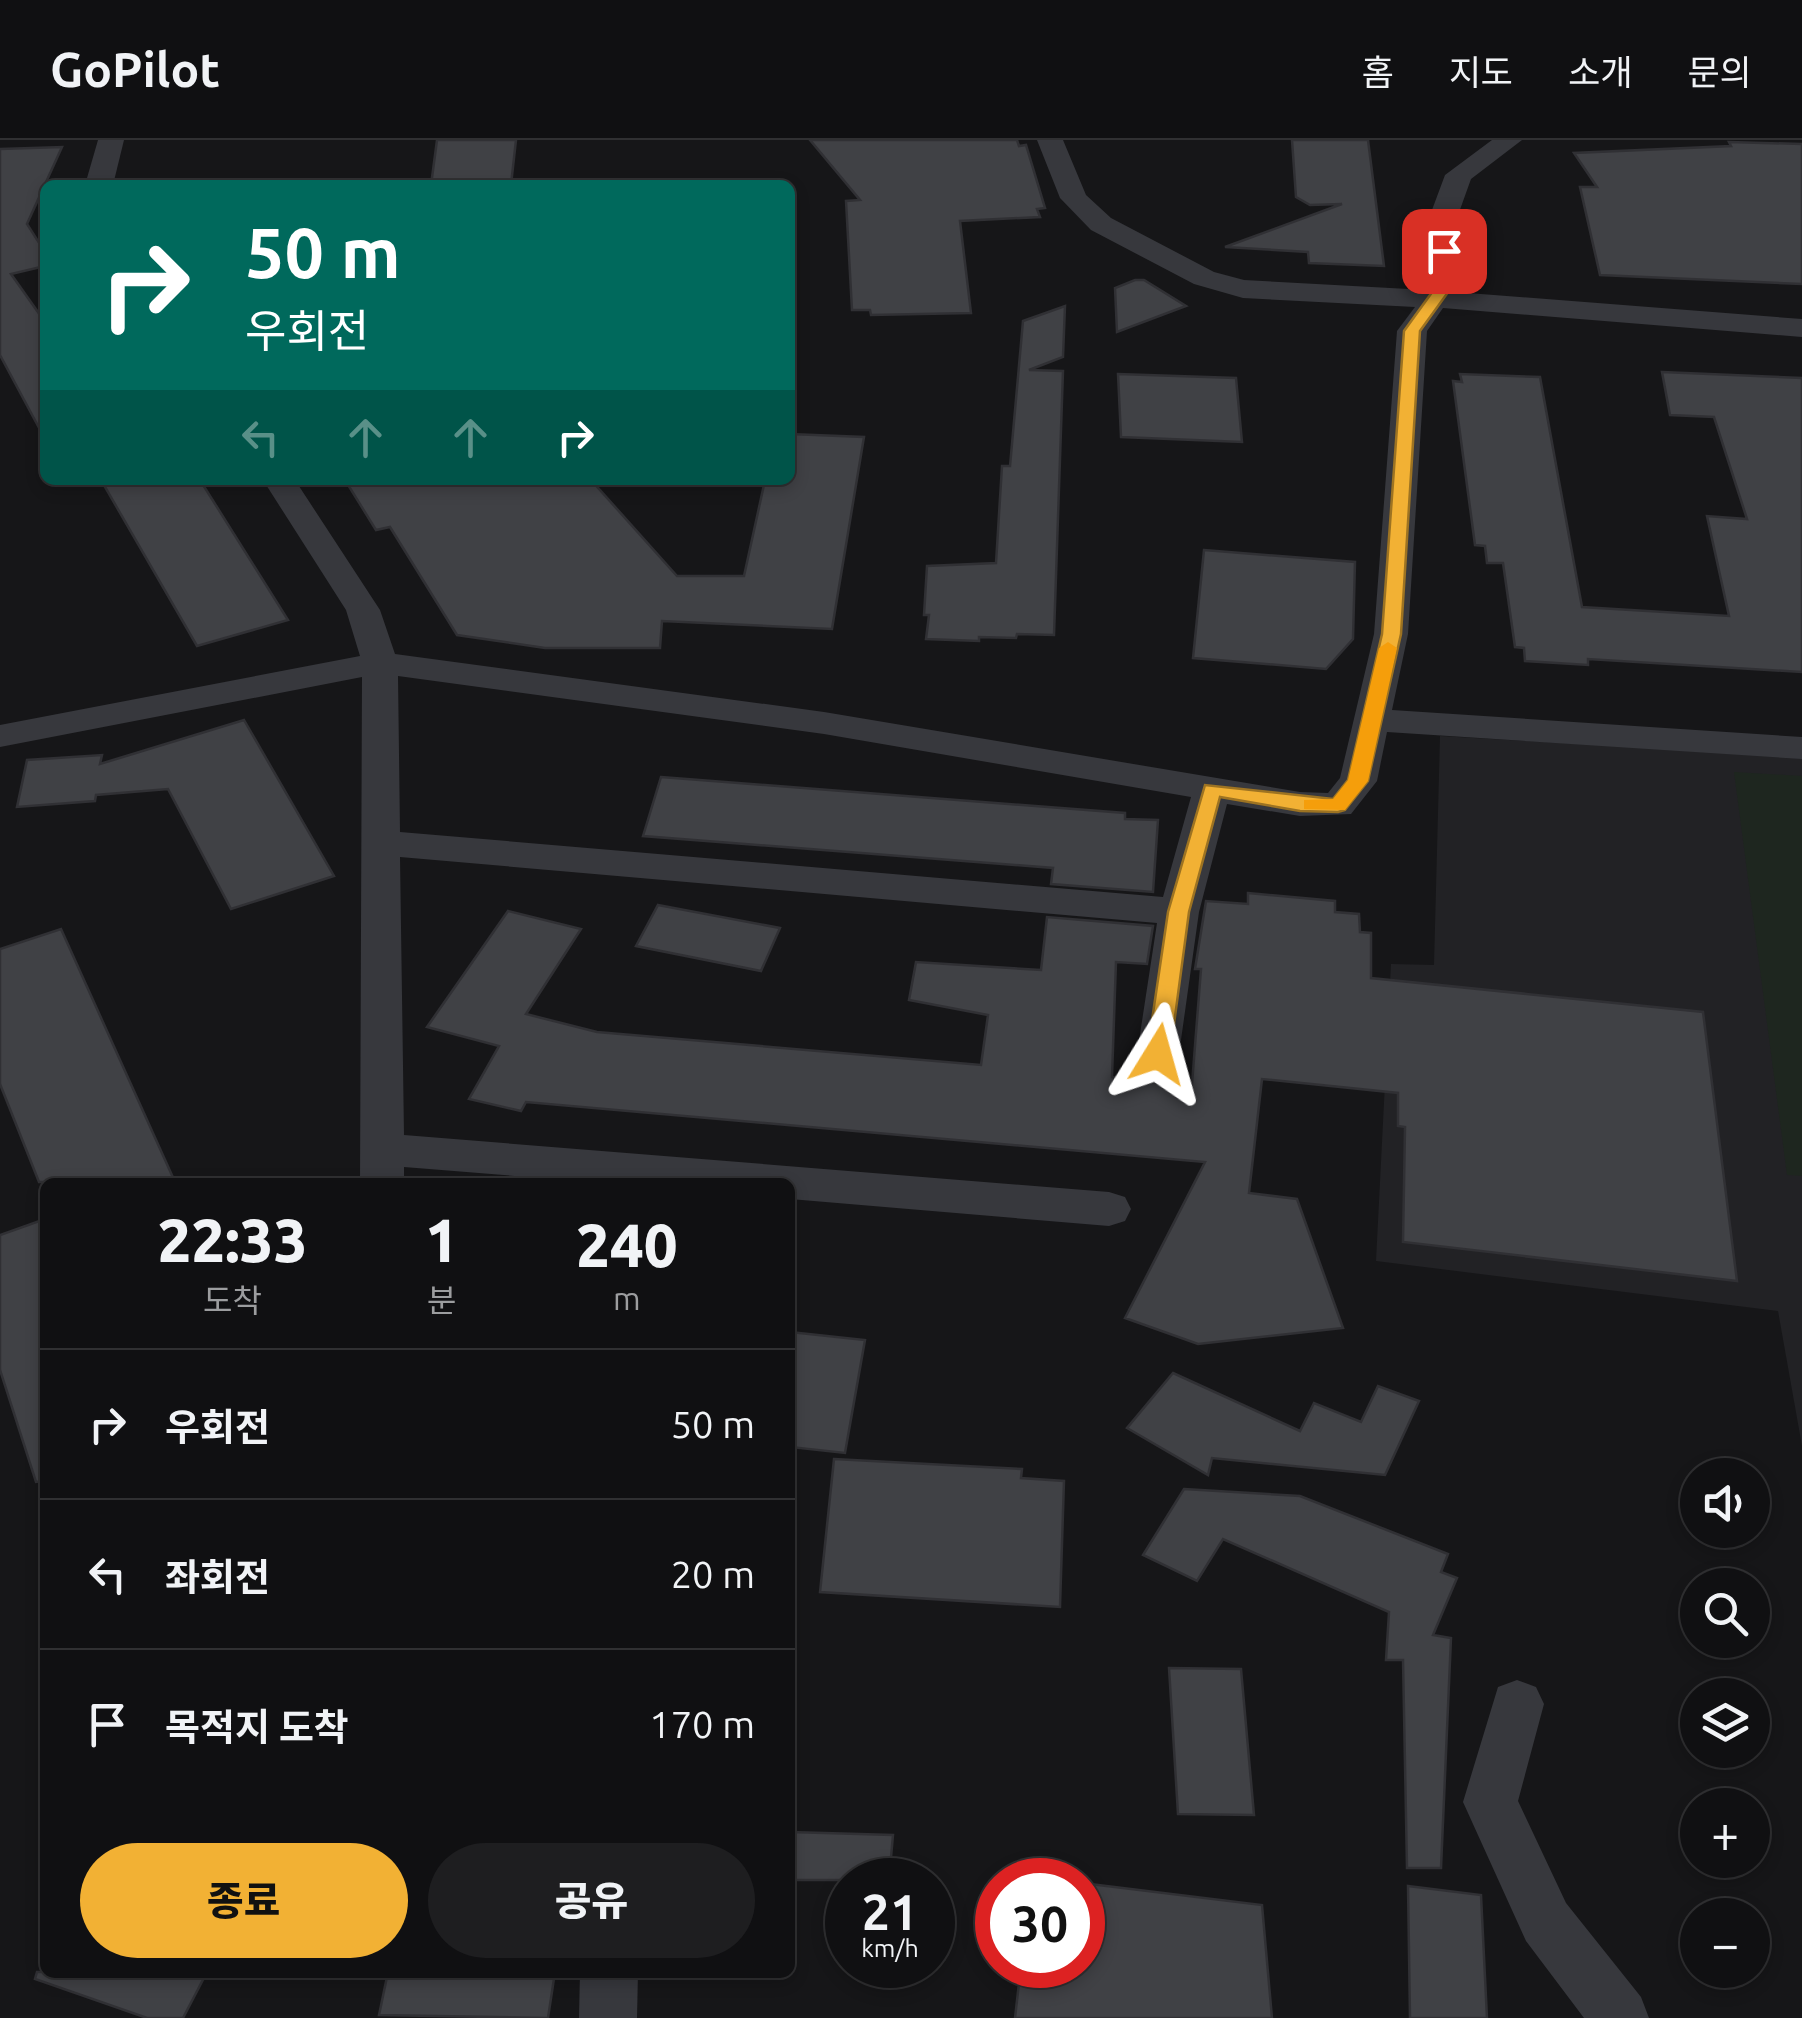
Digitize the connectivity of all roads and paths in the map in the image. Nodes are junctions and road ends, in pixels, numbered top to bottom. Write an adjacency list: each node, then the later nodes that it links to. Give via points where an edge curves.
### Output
1 (111, 140): 4 (street)
2 (1050, 140): 5 (street, via 1074,198 1101,224 1204,278 1244,289)
3 (1509, 140): 5 (street, via 1459,175 1443,218 1446,284)
4 (100, 180)
5 (1435, 299): 6 (street); 9 (street, via 1412,331 1391,634)
6 (1802, 328)
7 (282, 485): 8 (street, via 363,610)
8 (380, 663): 10 (street); 12 (street, via 824,723); 13 (street)
9 (1370, 720): 11 (street); 12 (street, via 1358,781 1338,805)
10 (0, 736)
11 (1802, 748)
12 (1212, 789): 14 (street)
13 (383, 844): 14 (street); 16 (street)
14 (1178, 912): 15 (street)
15 (1158, 1054)
16 (381, 1166): 17 (street)
17 (584, 1178)
18 (795, 1190): 19 (street)
19 (1109, 1209)
20 (1517, 1704): 23 (street, via 1490,1802 1546,1922)
21 (610, 1978): 22 (street)
22 (608, 2018)
23 (1620, 2018)

